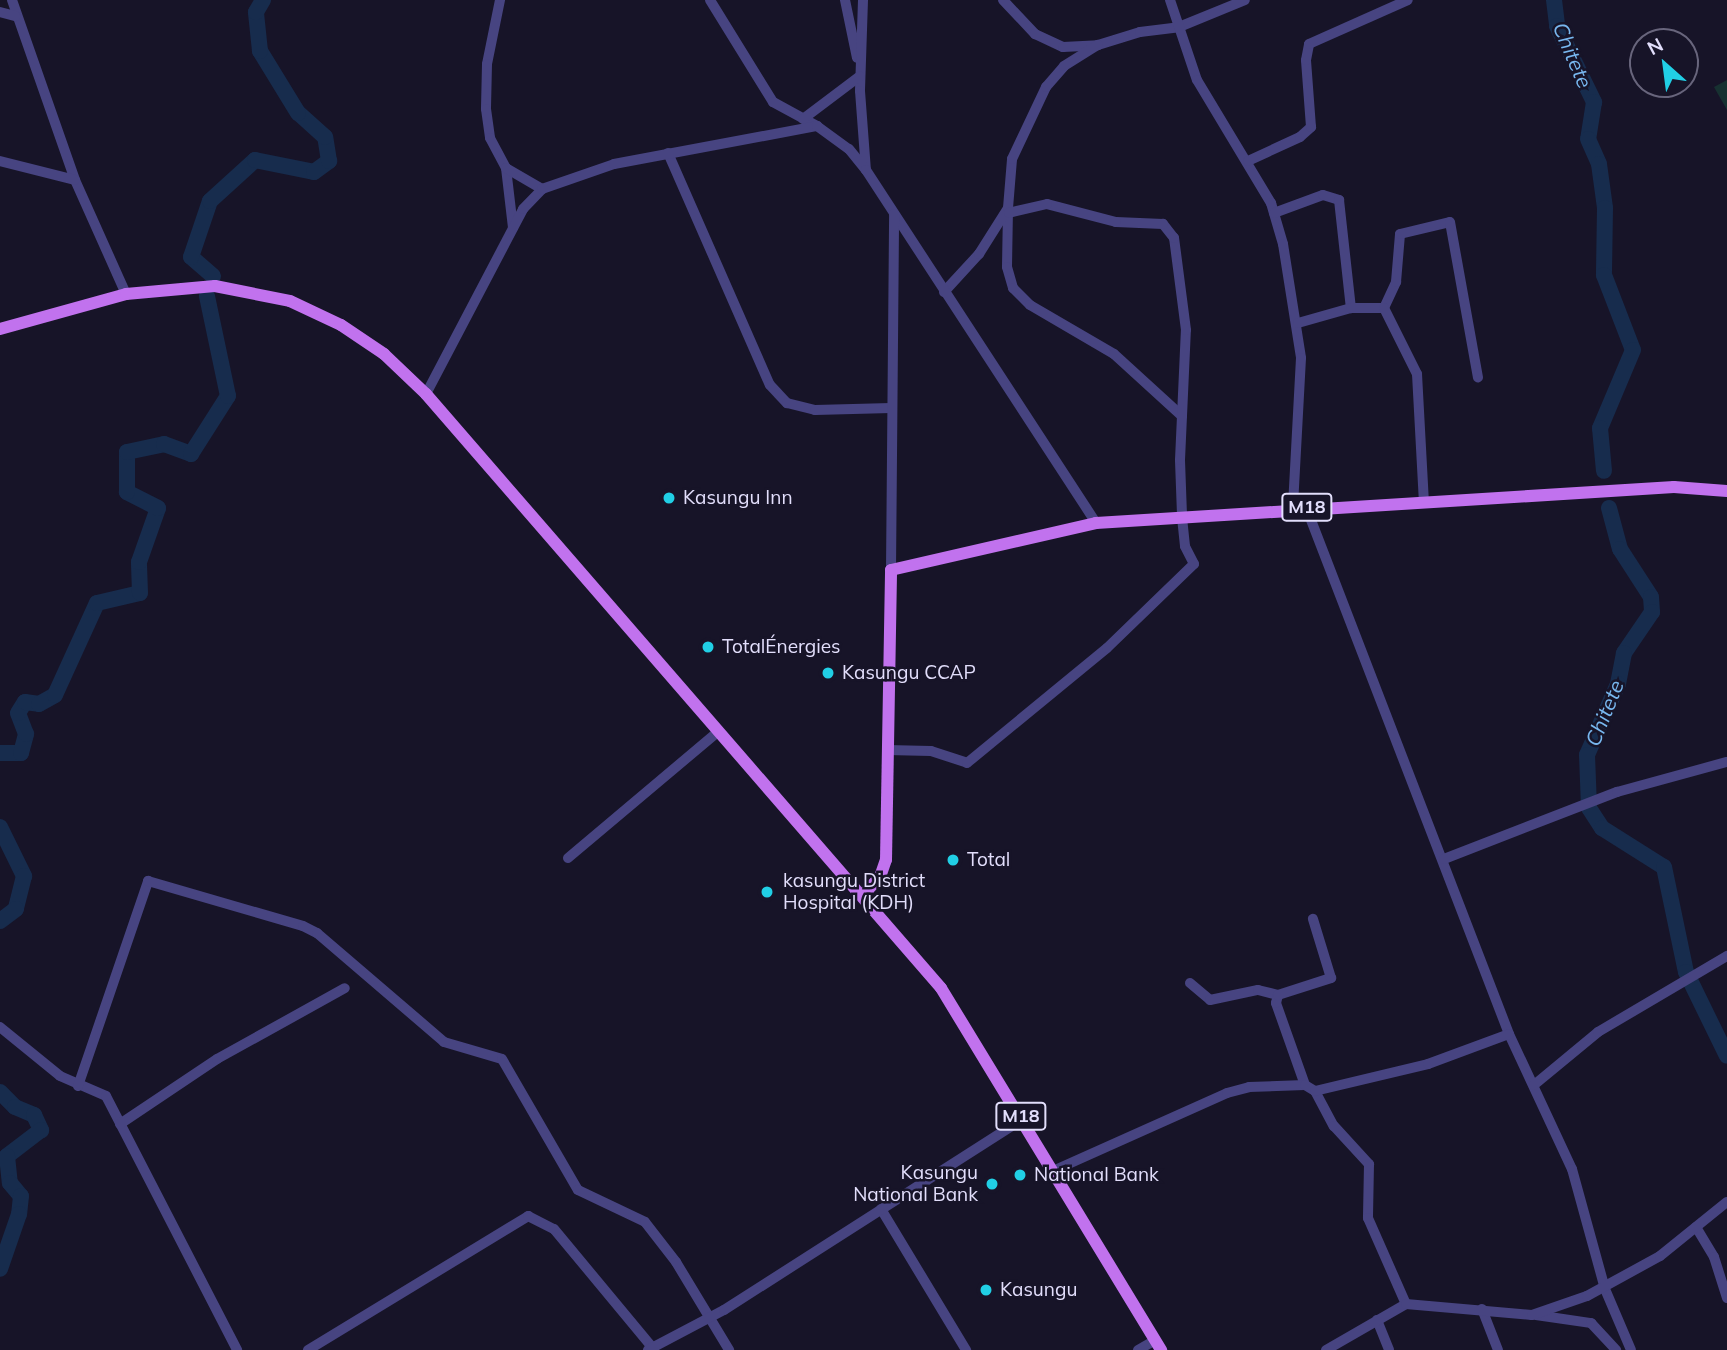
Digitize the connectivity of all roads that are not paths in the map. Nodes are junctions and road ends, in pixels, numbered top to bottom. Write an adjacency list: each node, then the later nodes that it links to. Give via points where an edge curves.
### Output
1 (12, 0): 11 (street)
2 (500, 0): 20 (street, via 487,64 486,109 490,138)
3 (710, 0): 15 (street, via 764,92)
4 (845, 0): 14 (street)
5 (863, 0): 14 (street)
6 (1003, 0): 13 (street, via 1046,42 1063,47)
7 (1170, 0): 12 (street)
8 (1245, 0): 12 (street)
9 (1408, 0): 18 (street, via 1309,44 1311,127 1300,137)
10 (0, 12): 11 (street)
11 (15, 16): 22 (street)
12 (1179, 27): 13 (street, via 1140,32); 18 (street, via 1197,80)
13 (1098, 45): 24 (street, via 1064,66 1046,87 1012,159)
14 (860, 72): 15 (street); 21 (street)
15 (803, 119): 16 (street)
16 (817, 126): 17 (street); 21 (street, via 849,149)
17 (668, 153): 23 (street, via 580,173); 36 (street, via 770,385 787,403 814,410)
18 (1248, 161): 26 (street)
19 (0, 162): 22 (street)
20 (506, 168): 23 (street); 27 (street)
21 (866, 170): 25 (street)
22 (75, 180): 29 (street)
23 (542, 189): 27 (street, via 523,209)
24 (1009, 211): 28 (street, via 979,254); 37 (street, via 1007,267 1013,288 1030,305 1114,354); 37 (street, via 1047,204 1116,222 1141,220 1169,229 1181,279 1186,330)
25 (894, 213): 28 (street); 36 (street)
26 (1275, 213): 31 (street, via 1323,195 1339,200); 32 (street)
27 (513, 229): 35 (street)
28 (944, 292): 42 (street)
29 (126, 293): 33 (main road); 35 (main road, via 215,286 290,301 341,325 384,354)
30 (1384, 307): 31 (street); 34 (street, via 1396,282 1400,234 1450,222); 39 (street, via 1417,374)
31 (1350, 308): 32 (street)
32 (1298, 323): 40 (street, via 1302,394)
33 (0, 329)
34 (1478, 377)
35 (426, 394): 44 (main road)
36 (891, 408): 43 (street)
37 (1182, 416): 41 (street)
38 (1727, 491): 39 (main road, M18, via 1674,487)
39 (1424, 503): 40 (main road, M18)
40 (1299, 508): 41 (main road, M18); 48 (street)
41 (1182, 515): 42 (main road, M18); 45 (street, via 1185,546 1194,564 1107,648 978,756 967,763 931,751)
42 (1096, 523): 43 (main road, M18)
43 (891, 570): 45 (main road)
44 (719, 731): 47 (street); 49 (main road)
45 (887, 750): 49 (main road, via 886,860 880,877)
46 (1727, 762): 48 (street, via 1617,792)
47 (568, 858)
48 (1444, 859): 56 (street)
49 (863, 895): 61 (main road, M18, via 951,1003)
50 (1313, 919): 54 (street, via 1331,978)
51 (1727, 956): 58 (street, via 1598,1032)
52 (1190, 983): 54 (street, via 1210,1000 1258,990)
53 (345, 988): 62 (street, via 218,1059)
54 (1278, 995): 57 (street, via 1286,1040)
55 (0, 1027): 59 (street, via 39,1062)
56 (1509, 1034): 58 (street); 60 (street, via 1428,1064)
57 (1305, 1085): 60 (street); 63 (street, via 1249,1087 1227,1093)
58 (1534, 1085): 67 (street, via 1572,1169)
59 (78, 1086): 62 (street, via 106,1096); 72 (street, via 148,881 303,926 444,1042 502,1059 578,1190 645,1222)
60 (1315, 1091): 69 (street, via 1334,1126 1369,1164 1368,1218)
61 (1023, 1119): 63 (main road, M18); 65 (street)
62 (120, 1124): 76 (street)
63 (1055, 1170): 74 (main road, M18)
64 (1727, 1202): 66 (street)
65 (881, 1209): 72 (street); 79 (street)
66 (1696, 1227): 67 (street, via 1660,1256); 68 (street, via 1714,1257)
67 (1605, 1289): 71 (street); 85 (street)
68 (1727, 1298)
69 (1406, 1304): 70 (street); 73 (street)
70 (1482, 1309): 71 (street); 83 (street)
71 (1532, 1315): 84 (street, via 1591,1323)
72 (709, 1318): 75 (street); 78 (street)
73 (1377, 1320): 81 (street); 82 (street)
74 (1158, 1345): 80 (street)
75 (650, 1349): 77 (street, via 554,1229 528,1216)
76 (237, 1350)
77 (308, 1350)
78 (729, 1350)
79 (965, 1350)
80 (1138, 1350)
81 (1326, 1350)
82 (1389, 1350)
83 (1498, 1350)
84 (1616, 1350)
85 (1631, 1350)

